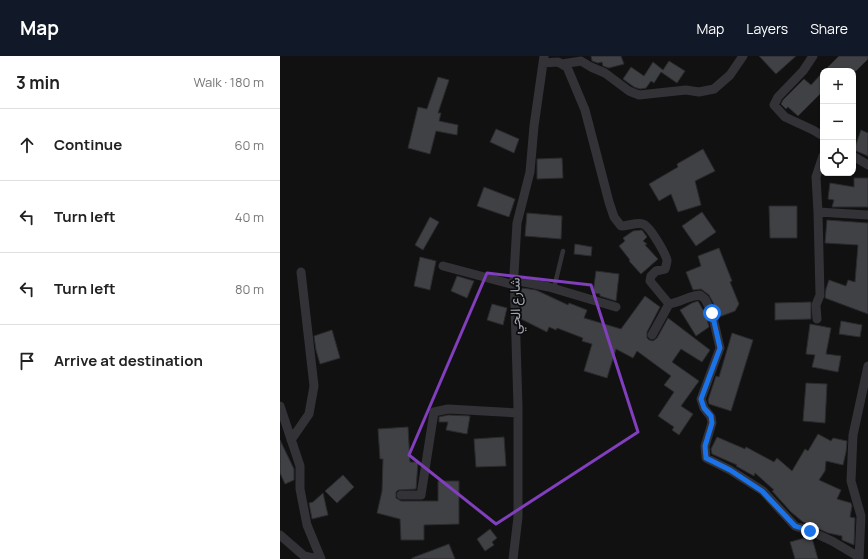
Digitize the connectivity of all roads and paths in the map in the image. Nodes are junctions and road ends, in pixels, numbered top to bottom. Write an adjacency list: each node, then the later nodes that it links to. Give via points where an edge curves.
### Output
1 (743, 56): 4 (street, via 730,75 714,89 639,95 581,61)
2 (813, 56): 5 (street, via 774,105 784,117)
3 (544, 60): 4 (street); 14 (street, شارع الحي, via 530,172 517,223)
4 (562, 64): 16 (street, via 567,67 585,110 614,217 621,226 645,224 665,255 665,269 656,271 650,281)
5 (820, 134)
6 (856, 158): 8 (street)
7 (820, 165): 9 (street, via 816,178)
8 (868, 165)
9 (818, 212): 10 (street); 18 (street, via 820,295 816,305)
10 (868, 215)
11 (563, 251): 15 (lane)
12 (443, 266): 14 (street)
13 (301, 272): 23 (street, via 314,386 309,414)
14 (514, 283): 15 (street); 22 (street, شارع الحي)
15 (554, 288): 17 (street)
16 (669, 304): 19 (street); 26 (street, via 700,295 705,298 712,313 720,348 701,399 711,416 712,423 705,446 706,458 762,491 795,526 832,541)
17 (616, 307)
18 (817, 319)
19 (652, 335)
20 (868, 366): 26 (street, via 853,435 851,473 861,516)
21 (280, 406): 23 (street)
22 (518, 413): 24 (street, via 448,409 434,412 421,495); 28 (street, شارع الحي, via 518,516)
23 (291, 440): 27 (street, via 300,466 300,489 307,525)
24 (401, 495)
25 (280, 535): 27 (street, via 304,556)
26 (859, 558)
27 (319, 559)
28 (513, 559)

